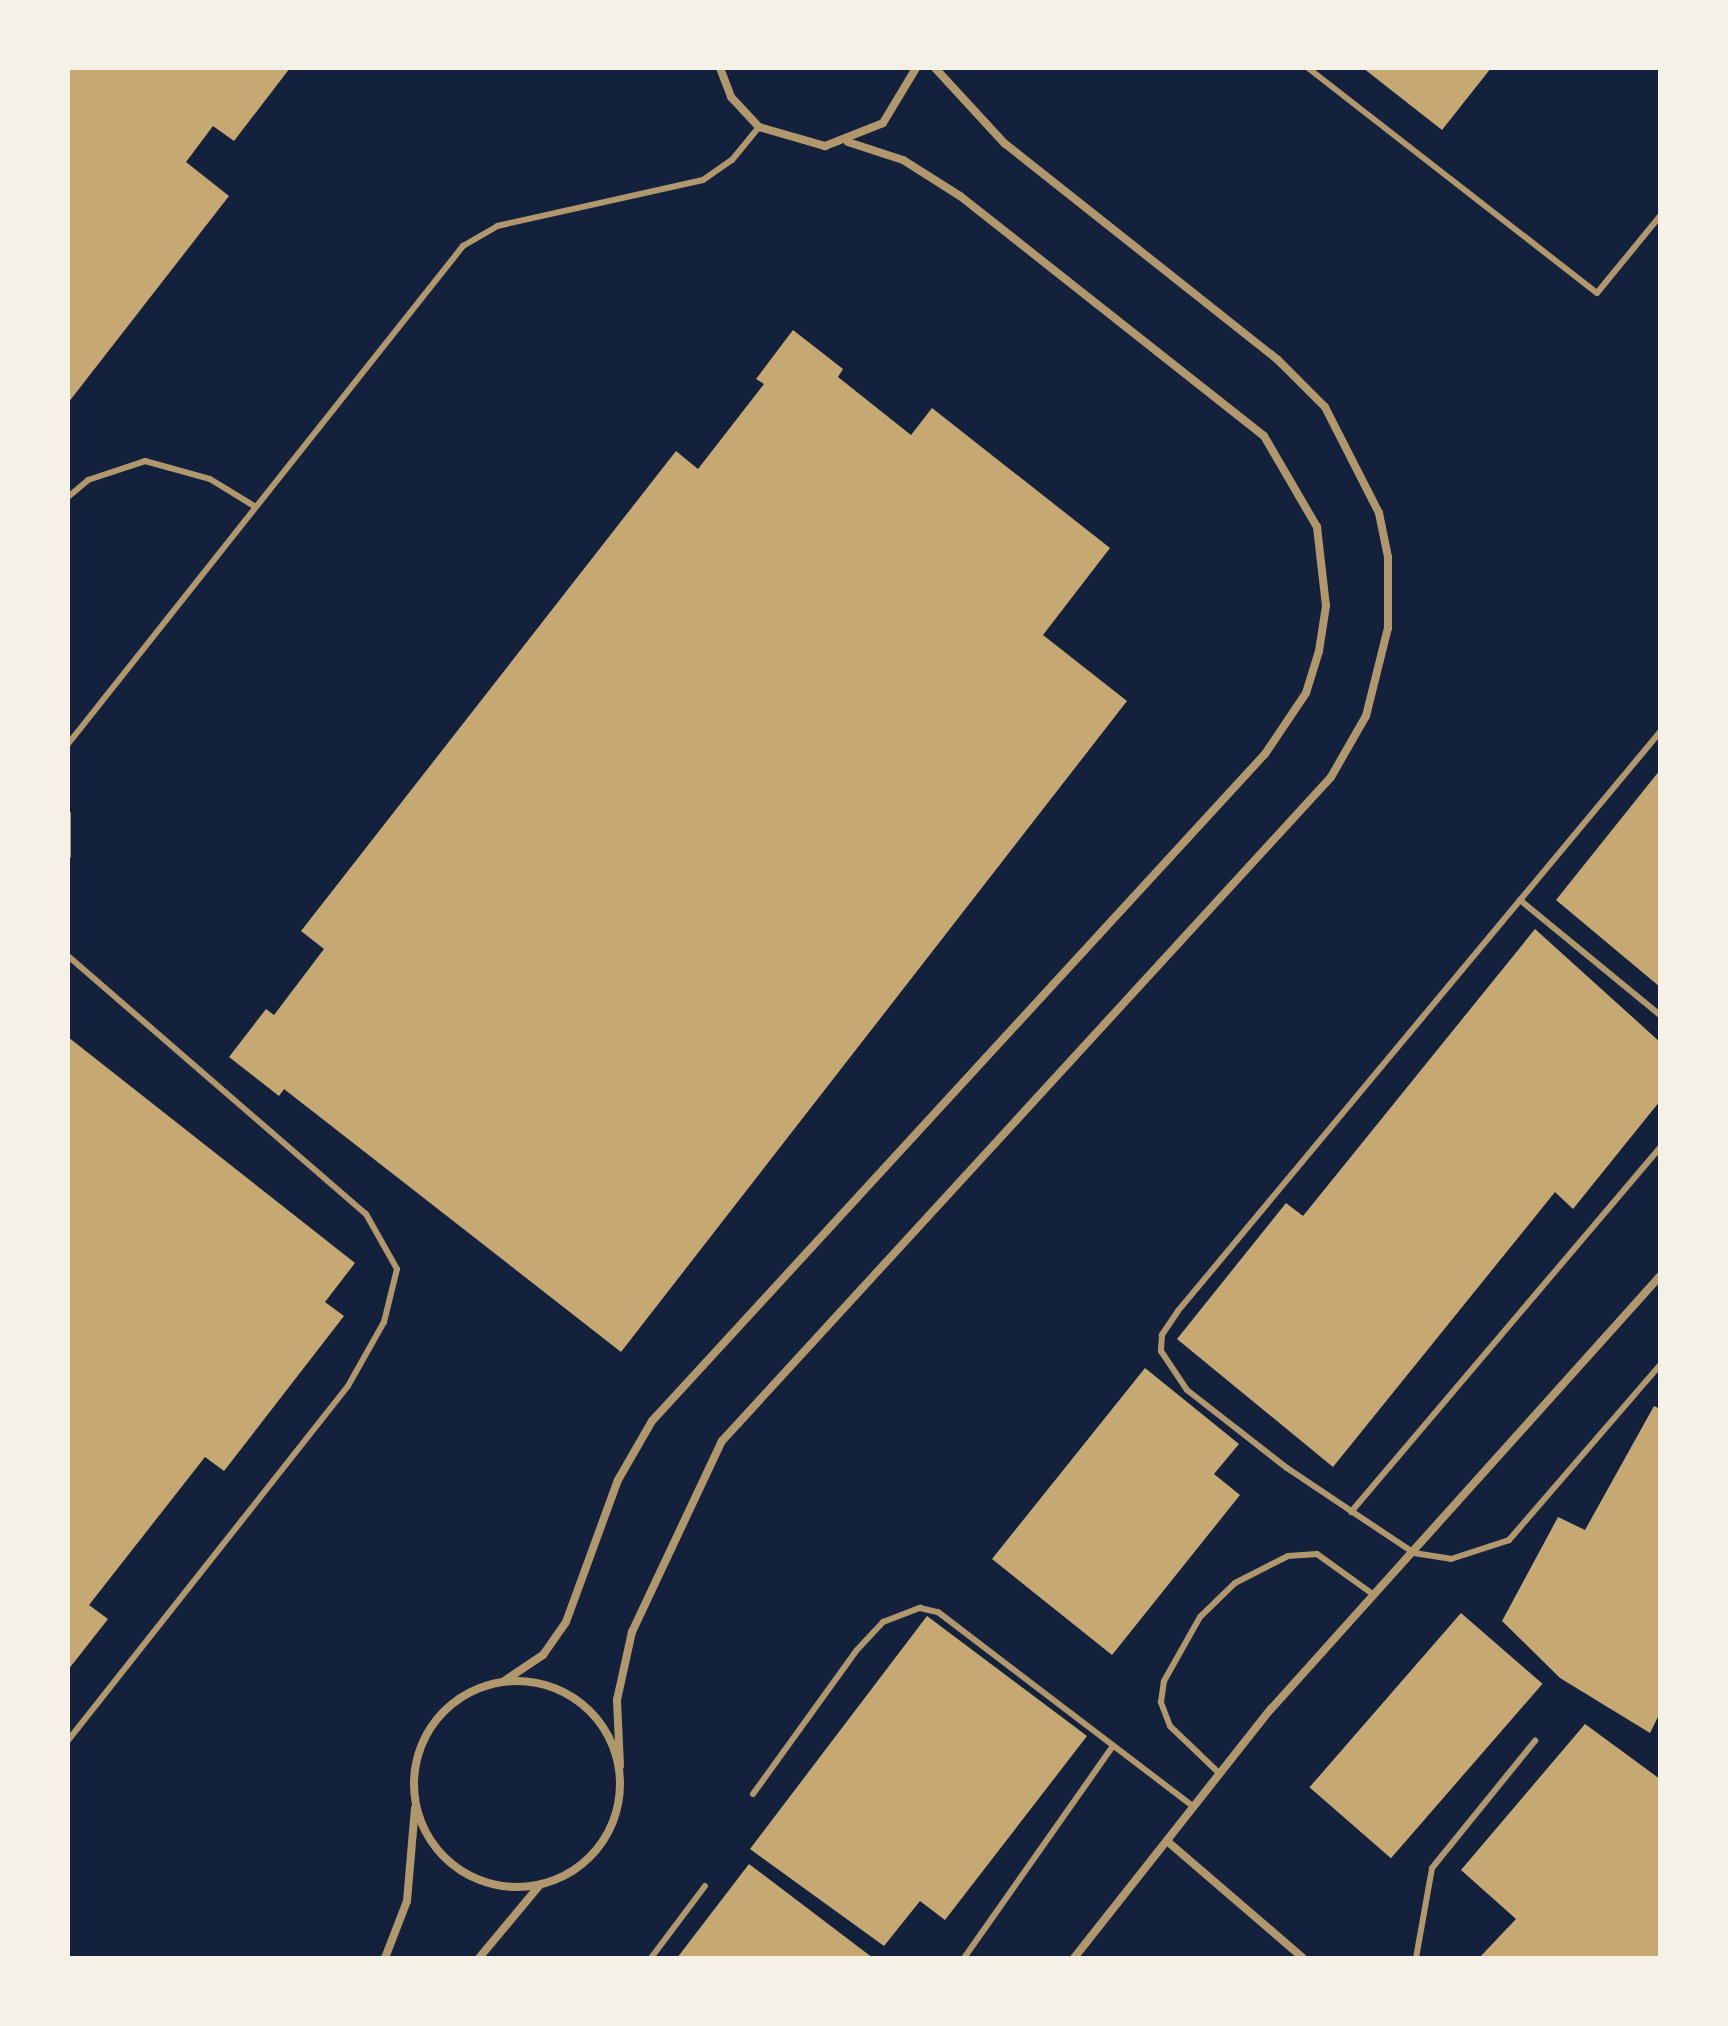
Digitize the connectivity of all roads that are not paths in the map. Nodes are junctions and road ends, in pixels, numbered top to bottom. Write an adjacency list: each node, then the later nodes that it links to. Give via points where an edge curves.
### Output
1 (720, 68): 5 (street, via 731,97)
2 (916, 68): 6 (street, via 894,111)
3 (935, 68): 27 (street, via 1005,144 1278,360 1325,407 1379,513 1390,580 1388,628 1366,716 1331,777 722,1441 632,1632 617,1700)
4 (1308, 68): 7 (lane, via 1597,293)
5 (759, 127): 6 (street, via 801,145); 9 (lane, via 732,160 703,180 497,226 463,246)
6 (848, 142): 23 (street, via 903,160 960,196 1264,436 1317,527 1326,606 1319,651 1306,693 1265,754 652,1421 618,1480 566,1622 543,1655)
7 (1660, 216)
8 (68, 497): 9 (lane, via 88,480 145,461 210,479)
9 (254, 506): 11 (lane)
10 (1660, 732): 14 (lane)
11 (68, 744)
12 (68, 814): 13 (lane)
13 (68, 856)
14 (1520, 900): 16 (lane); 20 (lane, via 1162,1335 1168,1370 1187,1390)
15 (68, 956): 24 (lane, via 366,1214 397,1269 384,1322 348,1386)
16 (1660, 1015)
17 (1660, 1148): 20 (lane)
18 (1660, 1276): 21 (street)
19 (1660, 1365): 21 (lane, via 1509,1540 1468,1557)
20 (1351, 1512): 21 (lane)
21 (1414, 1553): 22 (street)
22 (1374, 1595): 28 (street); 28 (lane, via 1317,1554 1288,1556 1235,1583 1200,1617 1164,1681 1161,1702 1170,1726)
23 (504, 1681): 27 (street, via 539,1682 579,1700 604,1726); 29 (street, via 445,1710 425,1738)
24 (68, 1741)
25 (1535, 1741): 41 (lane, via 1432,1868)
26 (1113, 1746): 30 (lane, via 938,1612 920,1608 883,1622 856,1651); 31 (lane); 38 (lane)
27 (620, 1766): 33 (street, via 617,1810 602,1844 582,1865)
28 (1220, 1774): 31 (street)
29 (414, 1791): 33 (street, via 423,1827 444,1857 475,1879); 35 (street, via 407,1901)
30 (753, 1794)
31 (1194, 1807): 32 (street)
32 (1167, 1841): 39 (street); 40 (street)
33 (540, 1885): 36 (street)
34 (705, 1886): 37 (lane)
35 (385, 1958)
36 (479, 1958)
37 (651, 1958)
38 (964, 1958)
39 (1074, 1958)
40 (1303, 1958)
41 (1417, 1958)

